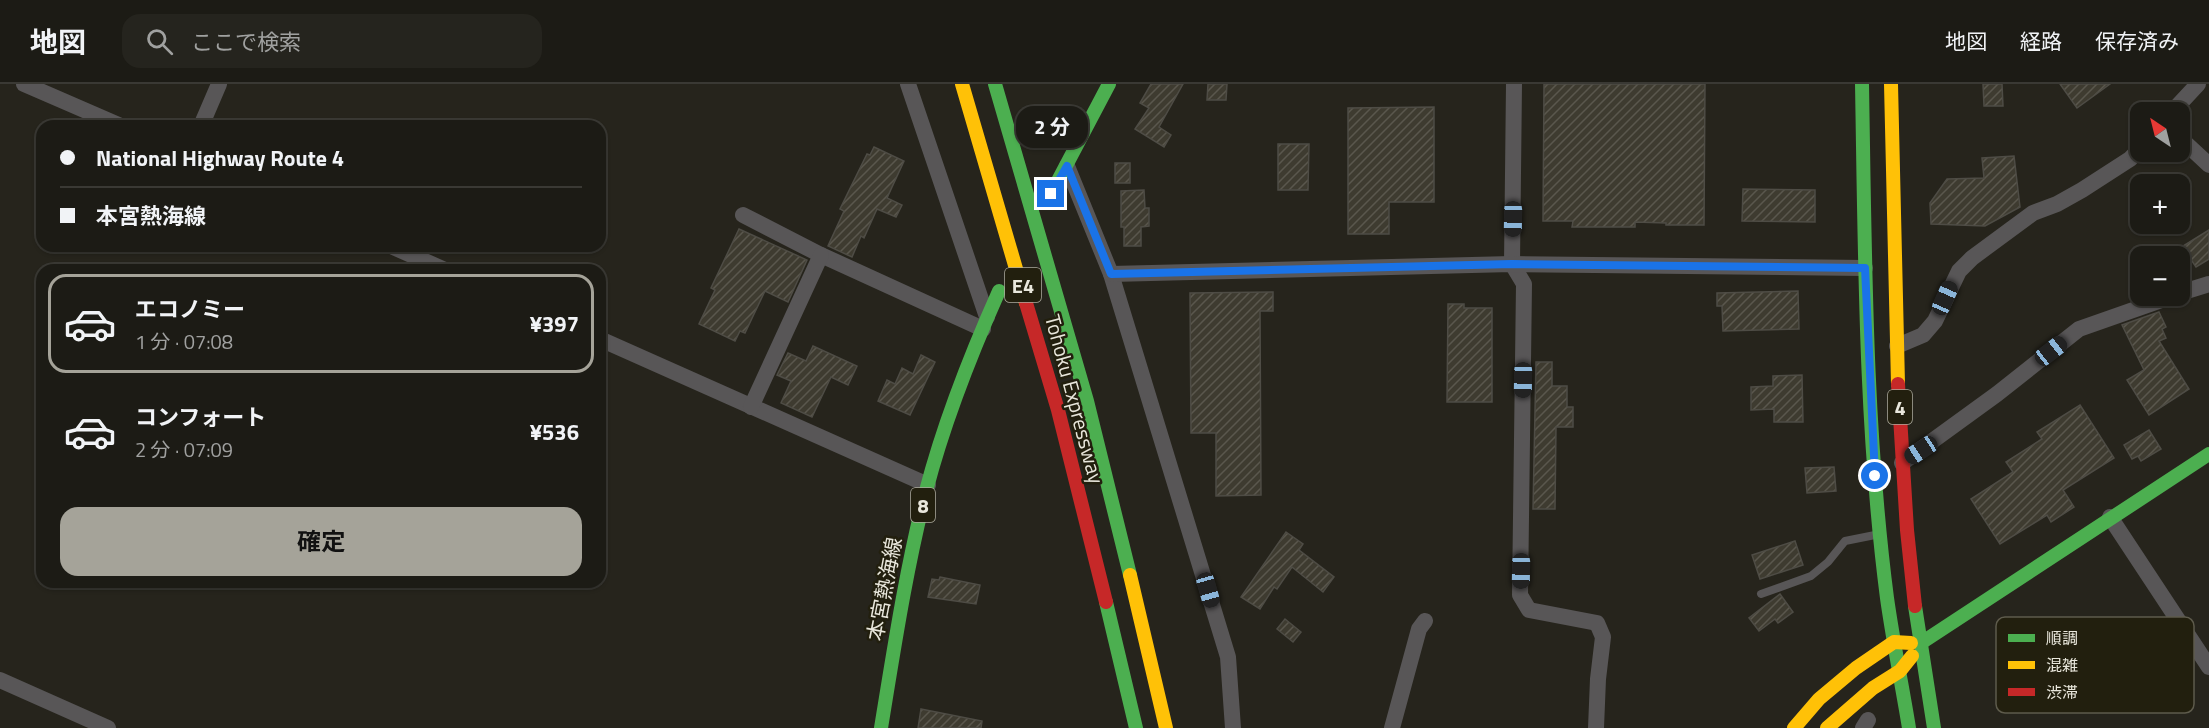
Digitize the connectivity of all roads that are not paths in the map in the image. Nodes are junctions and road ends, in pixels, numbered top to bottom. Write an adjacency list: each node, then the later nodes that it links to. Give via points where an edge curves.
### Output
1 (24, 84): 12 (street)
2 (219, 84): 13 (street)
3 (908, 84): 30 (street)
4 (962, 84): 38 (main road, Tohoku Expressway / E4, via 1024,289)
5 (995, 84): 36 (main road, Tohoku Expressway / E4)
6 (1109, 84): 17 (main road)
7 (1514, 84): 23 (street)
8 (1862, 84): 24 (main road, 4)
9 (1891, 84): 32 (main road, 4)
10 (2198, 84): 11 (street)
11 (2181, 102)
12 (107, 120)
13 (204, 120)
14 (2190, 147): 16 (street)
15 (2130, 159): 32 (street, via 2057,204 2033,213 1972,258 1959,271 1929,328 1923,335)
16 (2209, 165)
17 (1067, 166): 18 (main road); 25 (street)
18 (1051, 194)
19 (742, 215): 21 (street)
20 (404, 252): 22 (street)
21 (821, 255): 30 (street); 33 (street)
22 (432, 264)
23 (1512, 264): 24 (street); 25 (street); 58 (street, via 1524,284 1520,595 1529,610 1597,623 1603,637)
24 (1865, 268): 40 (main road, 4)
25 (1111, 274): 56 (street, via 1228,657)
26 (2209, 284): 27 (street)
27 (2190, 290)
28 (999, 291): 30 (main road, 本宮熱海線 / 8)
29 (2145, 306): 35 (street, via 2079,329)
30 (985, 323): 37 (main road, 本宮熱海線 / 8, via 944,430)
31 (606, 342): 33 (street)
32 (1897, 346): 35 (main road, 4)
33 (752, 407): 37 (street)
34 (2209, 454): 39 (main road)
35 (1902, 463): 46 (main road, 4)
36 (1106, 479): 45 (main road); 55 (main road, Tohoku Expressway / E4)
37 (928, 485): 53 (main road, 本宮熱海線 / 8, via 898,624)
38 (1078, 488): 48 (main road); 54 (main road, Tohoku Expressway / E4)
39 (2110, 517): 42 (street); 46 (main road)
40 (1881, 535): 41 (lane, via 1845,542 1811,576); 44 (main road, 4)
41 (1761, 594)
42 (2176, 617)
43 (1425, 621): 57 (street, via 1419,628)
44 (1894, 642): 46 (main road); 50 (main road, 4); 59 (main road, via 1819,699)
45 (1160, 643)
46 (1921, 643): 50 (main road); 62 (main road, 4)
47 (2194, 644): 49 (street)
48 (1105, 660)
49 (2209, 667)
50 (1900, 671): 60 (main road, via 1873,688); 61 (main road, 4)
51 (0, 680): 52 (street)
52 (108, 728)
53 (881, 728)
54 (1136, 728)
55 (1166, 728)
56 (1233, 728)
57 (1392, 728)
58 (1596, 728)
59 (1794, 728)
60 (1827, 728)
61 (1909, 728)
62 (1934, 728)

